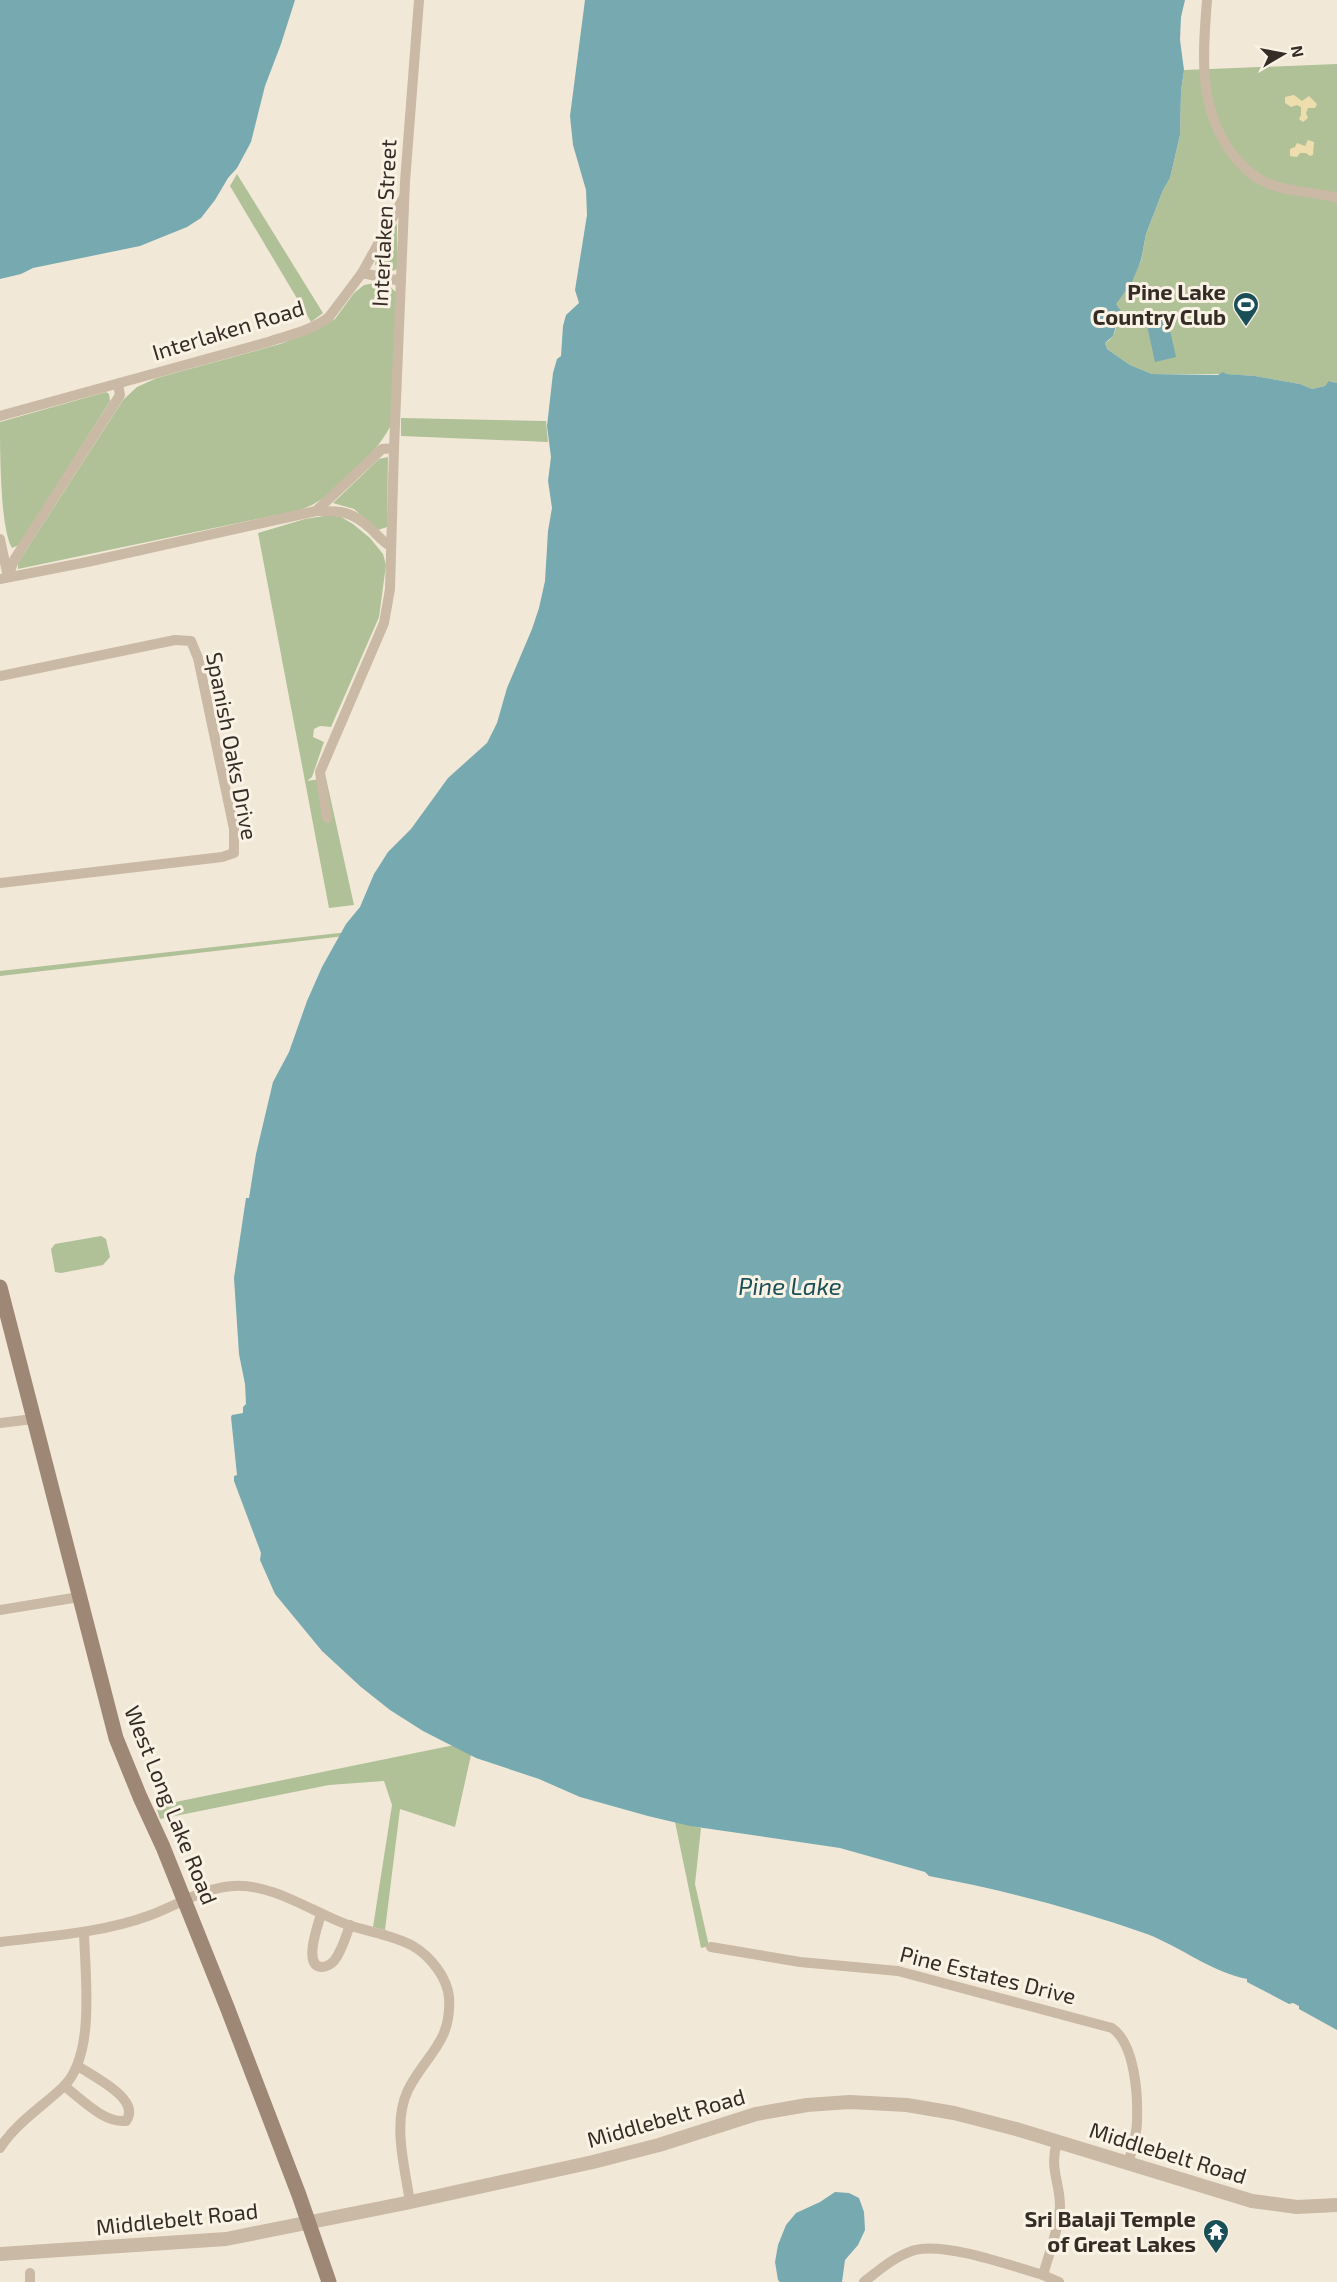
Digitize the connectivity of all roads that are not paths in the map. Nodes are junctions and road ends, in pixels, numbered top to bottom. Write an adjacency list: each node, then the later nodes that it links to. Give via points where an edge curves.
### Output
1 (419, 0): 3 (street, Interlaken Street)
2 (1207, 0): 4 (street, via 1204,85 1216,124 1230,150 1266,183)
3 (404, 196): 5 (street, Interlaken Road); 6 (street, Interlaken Street)
4 (1337, 198)
5 (362, 273): 6 (street); 7 (street, Interlaken Road, via 329,316 305,330)
6 (401, 281): 9 (street, Interlaken Street)
7 (118, 384): 8 (street, Interlaken Road); 13 (street, via 120,394)
8 (0, 416)
9 (394, 448): 10 (street, via 382,450); 12 (street, Interlaken Street)
10 (316, 511): 12 (street, via 339,510); 13 (street)
11 (0, 539): 13 (street)
12 (392, 546): 15 (street, Interlaken Street, via 384,623 320,772)
13 (4, 578)
14 (0, 676): 16 (street, Spanish Oaks Drive, via 175,640 191,641 198,658 234,829 234,853 133,869)
15 (327, 818)
16 (0, 883)
17 (0, 1287): 18 (main road, West Long Lake Road)
18 (33, 1419): 19 (street); 20 (main road, West Long Lake Road)
19 (0, 1423)
20 (79, 1597): 21 (street); 22 (main road, West Long Lake Road, via 120,1749)
21 (0, 1610)
22 (184, 1900): 23 (street, via 223,1887 249,1886 268,1889); 25 (street, via 148,1916); 35 (main road, West Long Lake Road)
23 (321, 1914): 24 (street); 24 (street, via 312,1959 321,1967 334,1961)
24 (350, 1925): 33 (street, via 414,1947 434,1964 449,1993 442,2041 408,2090 403,2108 401,2133)
25 (84, 1932): 26 (street); 28 (street, via 85,2038)
26 (0, 1942)
27 (711, 1947): 32 (street, Pine Estates Drive, via 800,1962 898,1971 1112,2028 1126,2043 1137,2099 1137,2124)
28 (78, 2066): 29 (street); 29 (street, via 123,2097 129,2117 126,2121 109,2119)
29 (64, 2086): 31 (street, via 19,2125)
30 (1057, 2142): 32 (street, Middlebelt Road); 33 (street, Middlebelt Road, via 926,2108 850,2102 807,2105 733,2120 618,2156); 37 (street, via 1053,2166 1059,2214)
31 (0, 2148)
32 (1128, 2163): 34 (street, Middlebelt Road, via 1252,2201 1297,2207)
33 (410, 2202): 35 (street, Middlebelt Road)
34 (1337, 2205)
35 (309, 2223): 36 (street, Middlebelt Road, via 226,2239); 38 (main road, West Long Lake Road)
36 (0, 2254)
37 (1042, 2275): 39 (street, via 966,2253 927,2249 899,2257); 40 (street)
38 (329, 2282)
39 (864, 2282)
40 (1059, 2282)

